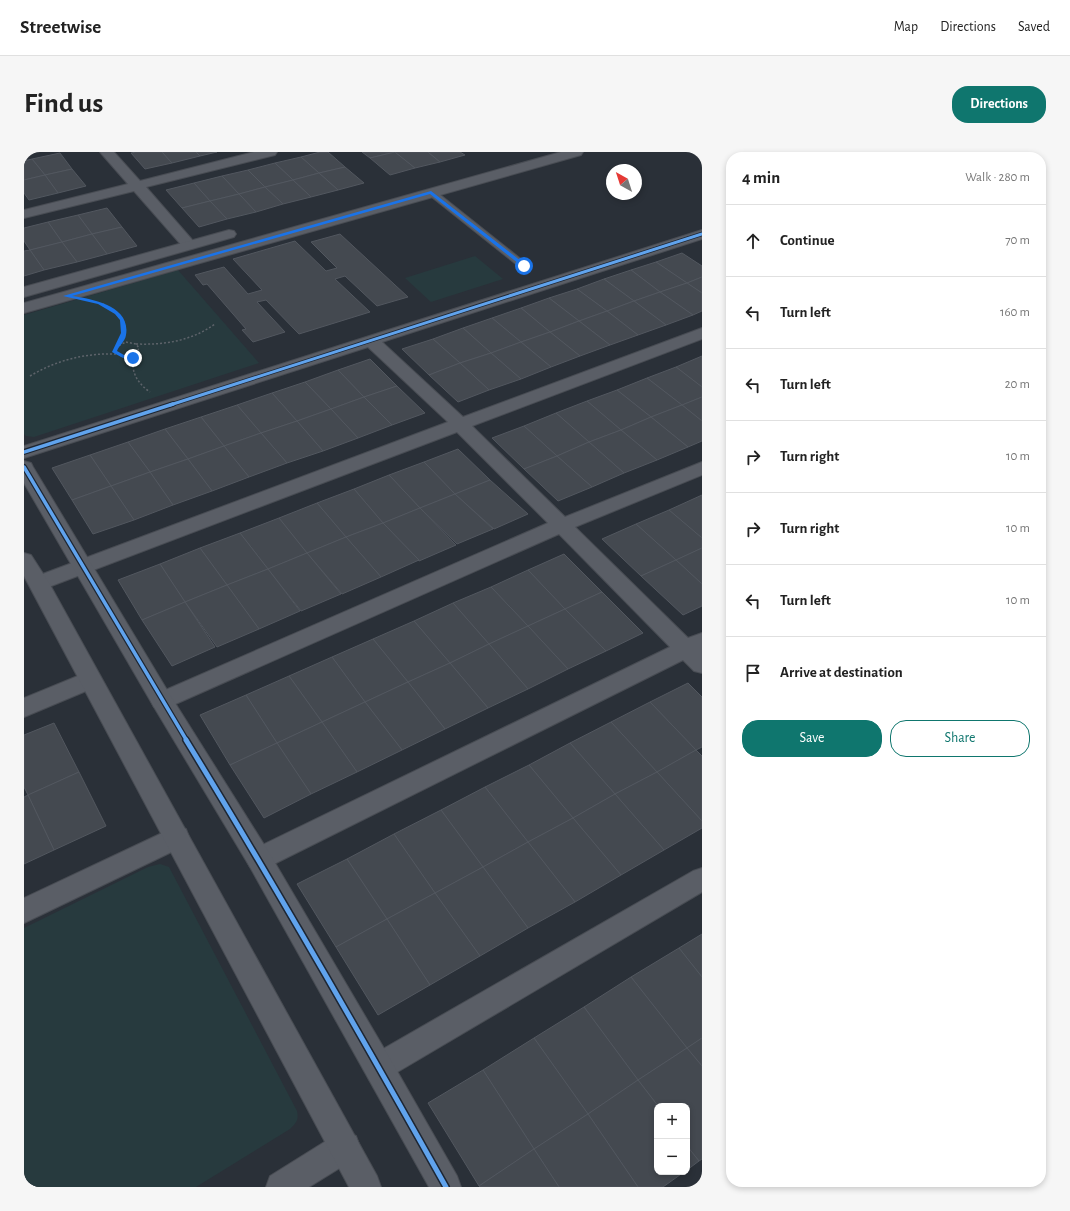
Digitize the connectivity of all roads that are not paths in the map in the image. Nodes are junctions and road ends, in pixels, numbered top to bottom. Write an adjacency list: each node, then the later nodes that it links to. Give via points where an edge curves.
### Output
1 (107, 152): 7 (street)
2 (270, 152): 7 (street)
3 (529, 152): 5 (street)
4 (576, 152): 6 (street)
5 (463, 170)
6 (430, 183): 9 (street); 14 (lane)
7 (137, 185): 10 (street); 13 (street)
8 (389, 190): 9 (street)
9 (402, 200): 16 (street)
10 (24, 214)
11 (243, 230): 13 (street)
12 (702, 234): 18 (street)
13 (189, 245): 15 (street)
14 (524, 266)
15 (24, 292)
16 (24, 308)
17 (702, 333): 19 (street)
18 (371, 341): 19 (street); 20 (street)
19 (460, 424): 23 (street); 25 (street)
20 (24, 452)
21 (24, 467): 25 (street)
22 (702, 468): 23 (street)
23 (562, 525): 27 (street); 30 (street)
24 (24, 560): 26 (street)
25 (82, 567): 26 (street); 30 (street)
26 (39, 582): 29 (street)
27 (694, 645): 28 (street); 33 (street)
28 (702, 665)
29 (90, 680): 31 (street); 32 (street)
30 (162, 701): 33 (street)
31 (24, 708)
32 (177, 838): 35 (street); 37 (street)
33 (259, 859): 36 (street)
34 (702, 879): 36 (street)
35 (24, 912)
36 (379, 1066): 40 (street)
37 (345, 1147): 38 (street); 39 (street)
38 (281, 1187)
39 (366, 1187)
40 (446, 1187)

